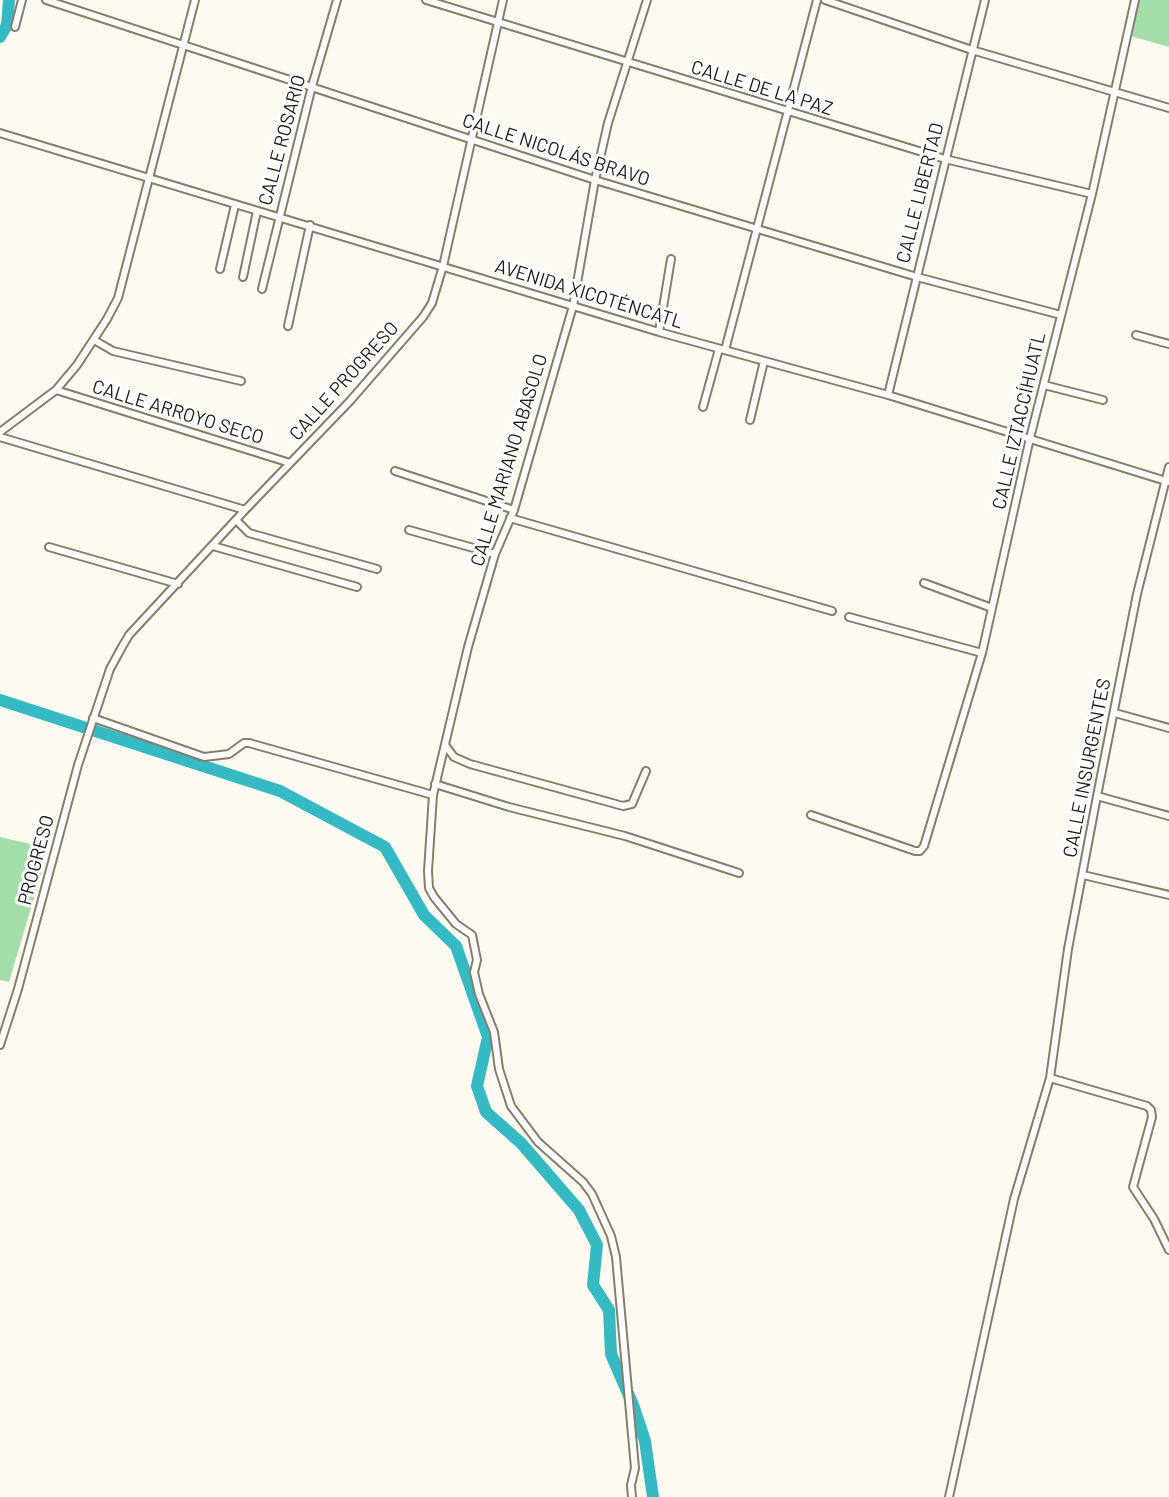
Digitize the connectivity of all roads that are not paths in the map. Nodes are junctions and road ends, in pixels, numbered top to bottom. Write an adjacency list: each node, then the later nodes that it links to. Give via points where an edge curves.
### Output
1 (22, 0): 13 (street)
2 (47, 0): 14 (street, CALLE NICOLÁS BRAVO)
3 (195, 0): 14 (street)
4 (337, 0): 17 (street, CALLE ROSARIO)
5 (426, 0): 12 (street, CALLE DE LA PAZ)
6 (503, 0): 12 (street, CALLE PROGRESO)
7 (646, 0): 16 (street, CALLE MARIANO ABASOLO)
8 (817, 0): 20 (street)
9 (825, 0): 15 (street)
10 (985, 0): 15 (street, CALLE LIBERTAD)
11 (1135, 0): 18 (street, CALLE IZTACCÍHUATL)
12 (498, 21): 16 (street, CALLE DE LA PAZ); 22 (street, CALLE PROGRESO)
13 (15, 27)
14 (184, 44): 17 (street, CALLE NICOLÁS BRAVO); 24 (street)
15 (972, 50): 18 (street); 23 (street, CALLE LIBERTAD)
16 (627, 62): 20 (street, CALLE DE LA PAZ); 25 (street, CALLE MARIANO ABASOLO)
17 (312, 86): 22 (street, CALLE NICOLÁS BRAVO); 29 (street, CALLE ROSARIO)
18 (1113, 91): 19 (street); 26 (street, CALLE IZTACCÍHUATL)
19 (1169, 108)
20 (789, 113): 23 (street, CALLE DE LA PAZ); 31 (street)
21 (0, 133): 24 (street, AVENIDA XICOTÉNCATL)
22 (473, 140): 25 (street, CALLE NICOLÁS BRAVO); 33 (street, CALLE PROGRESO)
23 (945, 159): 26 (street, CALLE DE LA PAZ); 36 (street, CALLE LIBERTAD)
24 (149, 179): 27 (street, AVENIDA XICOTÉNCATL); 43 (street, via 118,298)
25 (595, 180): 31 (street, CALLE NICOLÁS BRAVO); 38 (street, CALLE MARIANO ABASOLO)
26 (1092, 194): 39 (street, CALLE IZTACCÍHUATL)
27 (235, 205): 28 (street, AVENIDA XICOTÉNCATL); 34 (street)
28 (257, 211): 29 (street, AVENIDA XICOTÉNCATL); 35 (street)
29 (278, 217): 30 (street, AVENIDA XICOTÉNCATL); 37 (street, CALLE ROSARIO)
30 (310, 225): 33 (street, AVENIDA XICOTÉNCATL); 40 (street)
31 (758, 229): 36 (street, CALLE NICOLÁS BRAVO); 45 (street)
32 (671, 259): 41 (street)
33 (443, 266): 38 (street, AVENIDA XICOTÉNCATL); 57 (street, CALLE PROGRESO, via 423,317)
34 (220, 269)
35 (243, 277)
36 (916, 277): 39 (street, CALLE NICOLÁS BRAVO); 50 (street, CALLE LIBERTAD)
37 (262, 289)
38 (573, 306): 41 (street, AVENIDA XICOTÉNCATL); 62 (street, CALLE MARIANO ABASOLO)
39 (1061, 315): 48 (street, CALLE IZTACCÍHUATL)
40 (288, 326)
41 (659, 332): 45 (street, AVENIDA XICOTÉNCATL)
42 (1136, 335): 44 (street)
43 (94, 340): 47 (street, via 113,351); 49 (street)
44 (1169, 344)
45 (722, 349): 46 (street, AVENIDA XICOTÉNCATL); 52 (street)
46 (764, 361): 50 (street, AVENIDA XICOTÉNCATL); 53 (street)
47 (241, 381)
48 (1044, 385): 51 (street); 56 (street, CALLE IZTACCÍHUATL)
49 (56, 390): 54 (street); 57 (street, CALLE ARROYO SECO)
50 (888, 395): 56 (street, AVENIDA XICOTÉNCATL)
51 (1103, 400)
52 (703, 407)
53 (750, 420)
54 (0, 432)
55 (0, 437): 61 (street)
56 (1030, 438): 60 (street, AVENIDA XICOTÉNCATL); 73 (street, CALLE IZTACCÍHUATL)
57 (290, 463): 61 (street, CALLE PROGRESO)
58 (1169, 467): 60 (street, CALLE INSURGENTES)
59 (395, 471): 62 (street)
60 (1167, 482): 77 (street, CALLE INSURGENTES, via 1137,594)
61 (245, 510): 64 (street, CALLE PROGRESO)
62 (514, 510): 63 (street, CALLE MARIANO ABASOLO)
63 (510, 518): 68 (street, CALLE MARIANO ABASOLO); 74 (street)
64 (236, 520): 66 (street, CALLE PROGRESO); 69 (street, via 249,533)
65 (409, 530): 68 (street)
66 (213, 546): 71 (street, CALLE PROGRESO); 72 (street)
67 (49, 547): 71 (street)
68 (495, 554): 80 (street, CALLE MARIANO ABASOLO)
69 (377, 569)
70 (924, 583): 73 (street)
71 (178, 584): 78 (street, CALLE PROGRESO, via 122,647)
72 (357, 587)
73 (992, 608): 76 (street, CALLE IZTACCÍHUATL)
74 (832, 611)
75 (849, 617): 76 (street)
76 (982, 653): 85 (street, CALLE IZTACCÍHUATL, via 920,850)
77 (1115, 713): 79 (street); 84 (street, CALLE INSURGENTES)
78 (92, 720): 83 (street, via 204,757 229,754 249,743); 90 (street, PROGRESO)
79 (1169, 728)
80 (444, 745): 81 (street, via 454,757 470,764 623,806 632,804); 82 (street, CALLE MARIANO ABASOLO)
81 (646, 771)
82 (435, 784): 83 (street, CALLE MARIANO ABASOLO); 87 (street)
83 (433, 795): 93 (street, CALLE MARIANO ABASOLO, via 429,887 475,942 474,972 511,1106 538,1142 583,1182 611,1236 635,1468)
84 (1097, 796): 86 (street); 88 (street, CALLE INSURGENTES)
85 (811, 815)
86 (1169, 816)
87 (739, 873)
88 (1083, 875): 89 (street); 91 (street, CALLE INSURGENTES)
89 (1169, 895)
90 (0, 1045)
91 (1050, 1078): 92 (street, via 1152,1110 1133,1187); 94 (street, CALLE INSURGENTES, via 1014,1199)
92 (1169, 1250)
93 (632, 1497)
94 (949, 1497)

